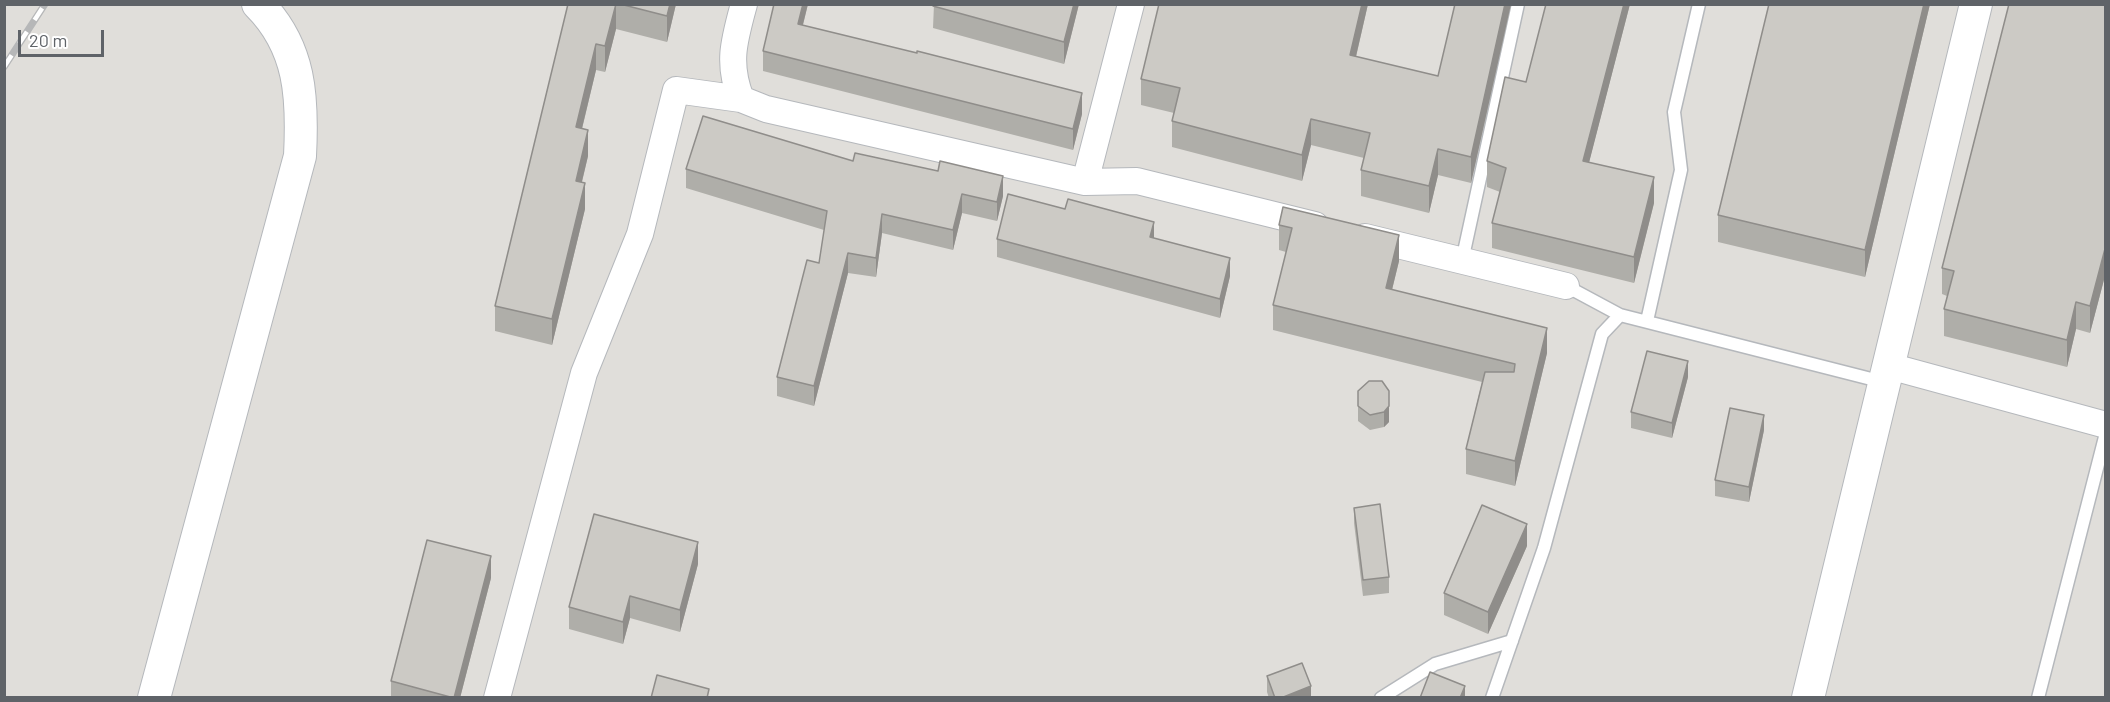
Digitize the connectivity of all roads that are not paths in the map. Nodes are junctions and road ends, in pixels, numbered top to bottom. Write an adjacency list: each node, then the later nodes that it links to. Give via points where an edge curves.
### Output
1 (258, 4): 17 (street, via 296,65 302,126 300,156)
2 (744, 4): 7 (street, via 734,42 733,77)
3 (1131, 4): 8 (street)
4 (1518, 4): 9 (lane)
5 (1699, 4): 12 (lane, via 1674,112 1681,171)
6 (1976, 4): 13 (street)
7 (741, 99): 8 (street, via 766,109); 18 (street, via 676,90 640,234 584,373)
8 (1085, 182): 9 (street, via 1137,182)
9 (1462, 261): 10 (street)
10 (1566, 286): 11 (lane)
11 (1620, 315): 12 (lane); 16 (lane, via 1602,333 1544,548)
12 (1647, 321): 13 (lane)
13 (1887, 375): 14 (street); 21 (street)
14 (2106, 425)
15 (2106, 433): 22 (lane)
16 (1512, 641): 19 (lane, via 1435,664); 20 (lane)
17 (154, 698)
18 (497, 698)
19 (1381, 698)
20 (1492, 698)
21 (1809, 698)
22 (2038, 698)

